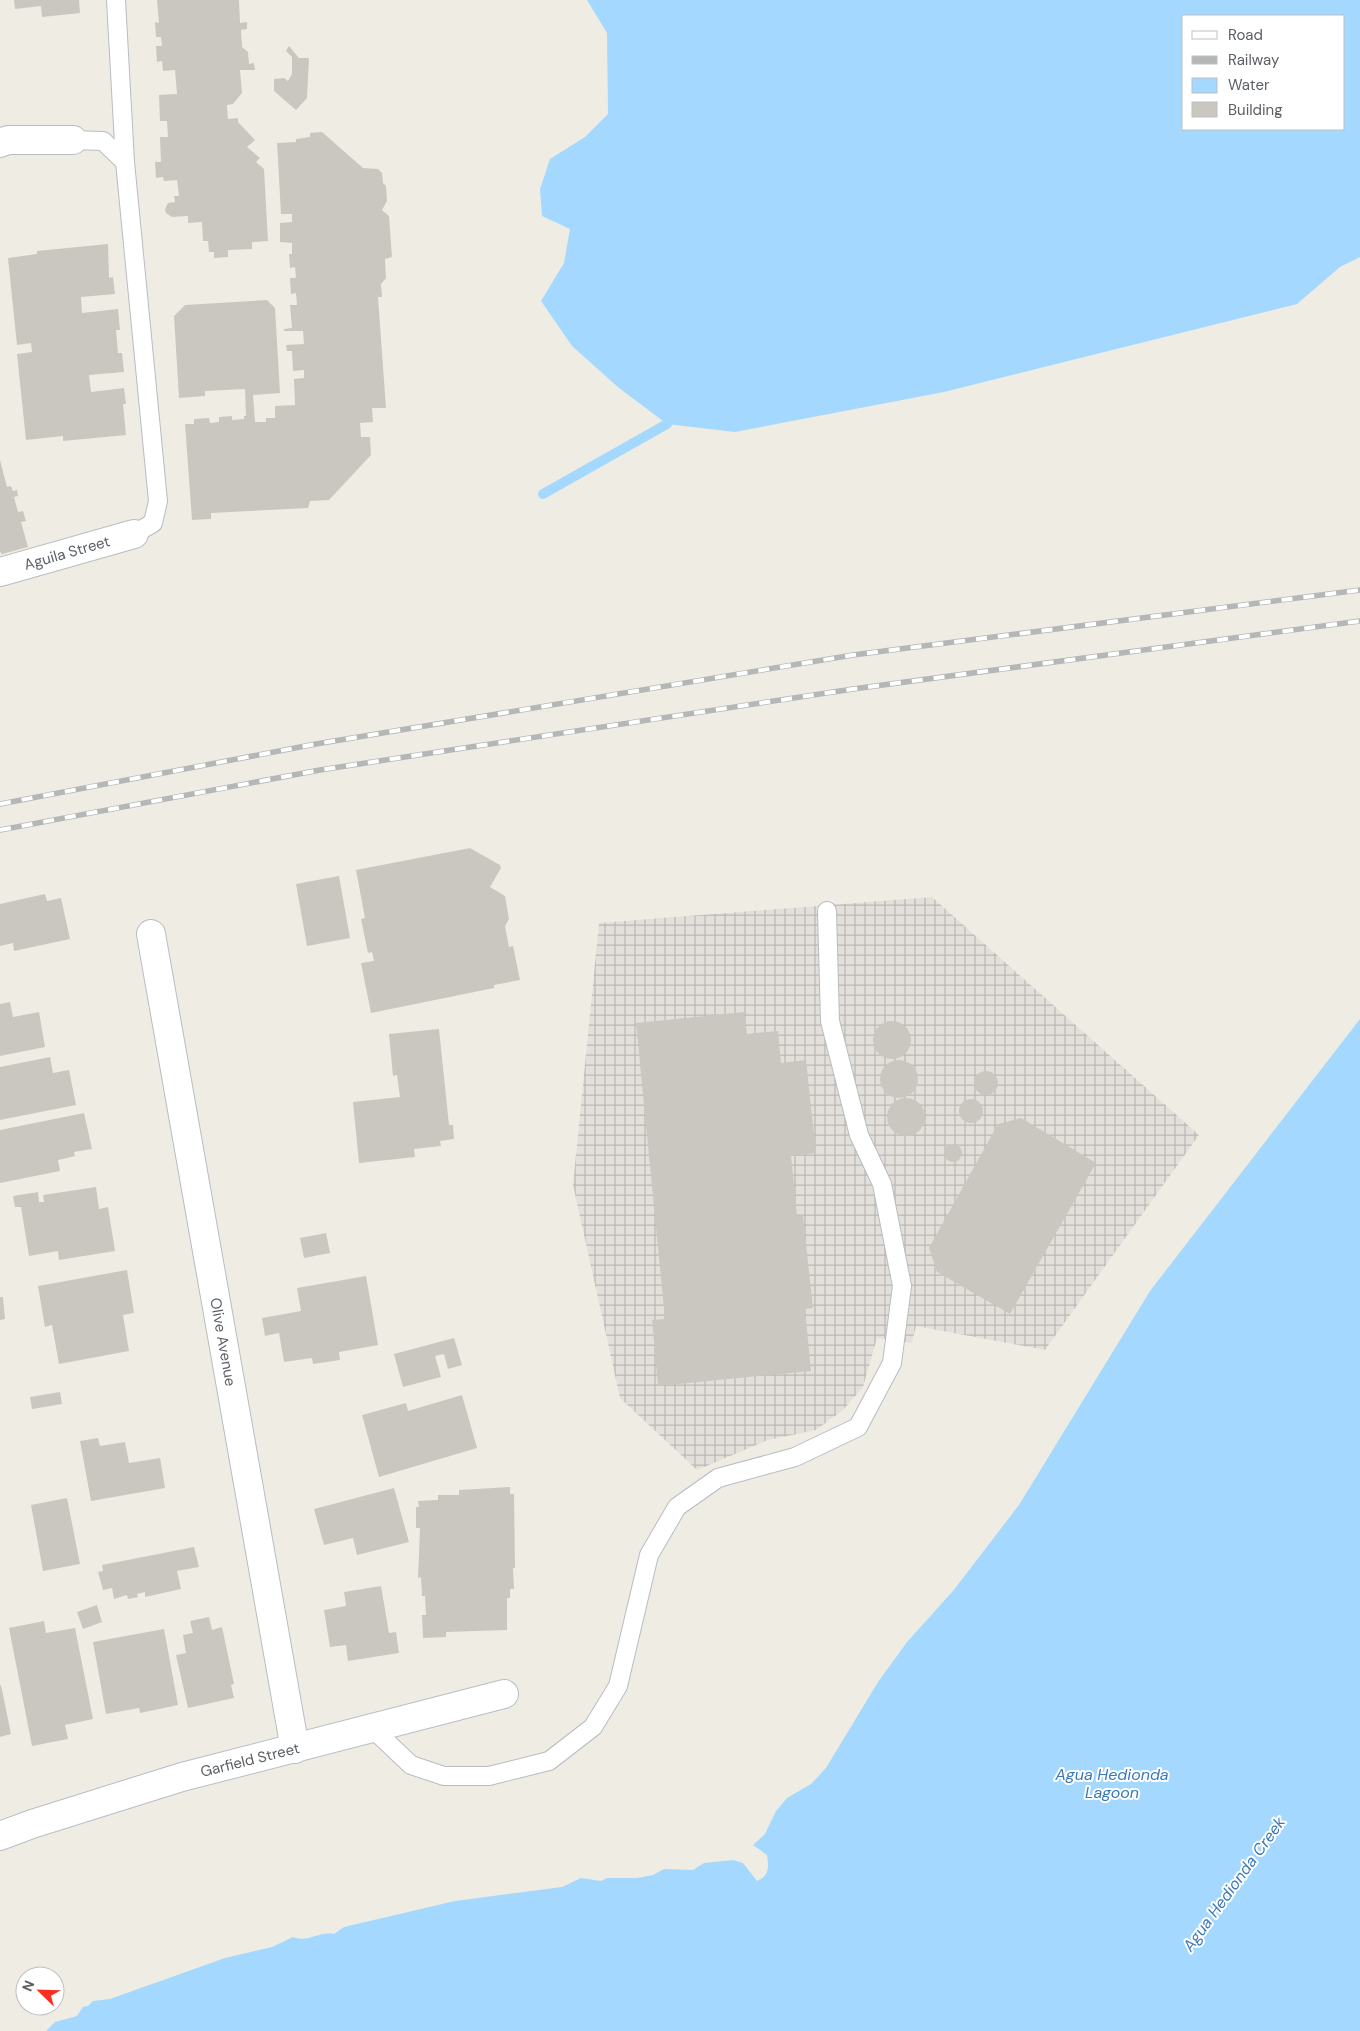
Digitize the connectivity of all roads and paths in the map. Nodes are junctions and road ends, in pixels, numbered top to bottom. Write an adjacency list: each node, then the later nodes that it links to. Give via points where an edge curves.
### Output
1 (116, 0): 4 (lane)
2 (73, 140): 3 (street, via 8,140); 4 (lane, via 103,141)
3 (0, 143)
4 (124, 162): 5 (lane, via 158,501 153,523)
5 (134, 534): 6 (street, Aguila Street)
6 (0, 572)
7 (827, 911): 10 (lane, via 830,1021 859,1135 882,1184 902,1286 892,1364 858,1427 795,1457 718,1478 677,1507 649,1555 618,1686 593,1727 549,1761 489,1776 444,1776 411,1765)
8 (151, 934): 11 (street, Olive Avenue)
9 (504, 1694): 10 (street, Garfield Street)
10 (373, 1729): 11 (street, Garfield Street)
11 (295, 1749): 12 (street, Garfield Street, via 182,1777)
12 (0, 1836)

